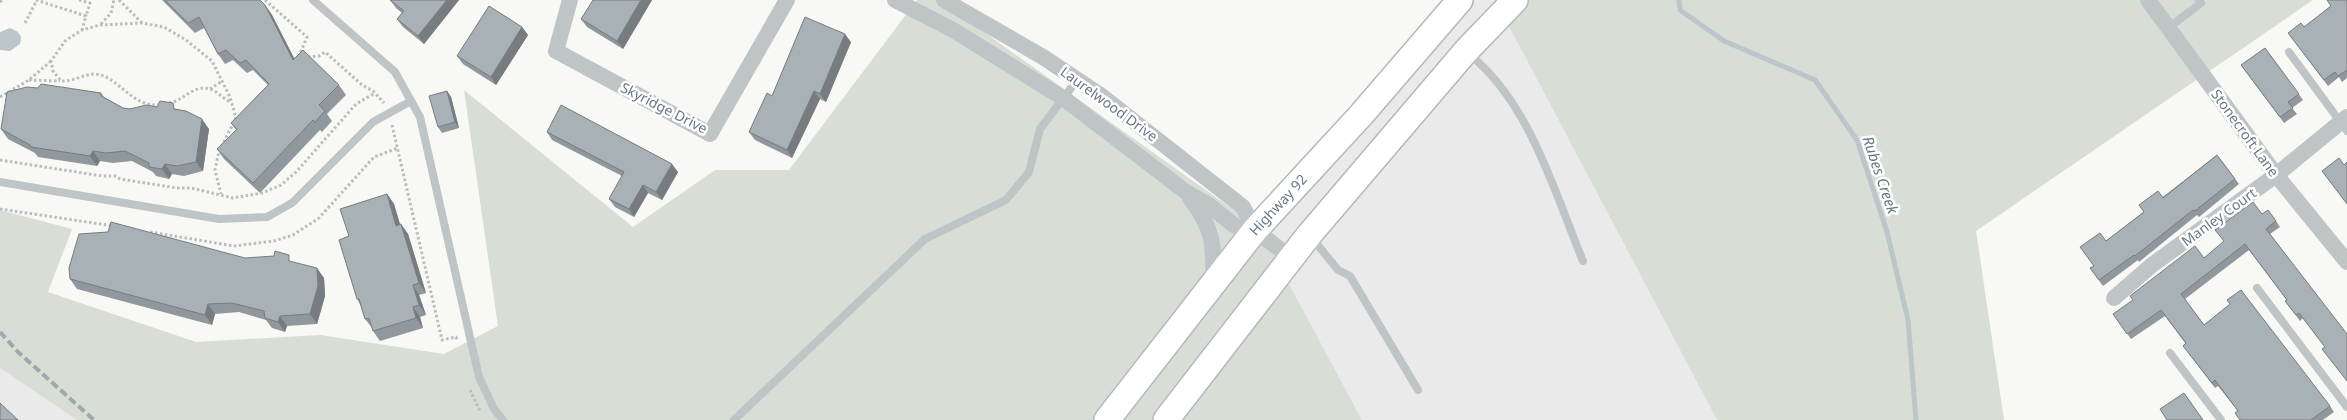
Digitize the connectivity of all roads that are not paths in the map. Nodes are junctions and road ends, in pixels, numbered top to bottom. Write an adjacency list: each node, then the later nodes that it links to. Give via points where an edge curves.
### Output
1 (313, 0): 15 (lane, via 395,72)
2 (570, 0): 3 (street, Skyridge Drive, via 556,51 710,134)
3 (787, 0)
4 (895, 0): 14 (street, Laurelwood Drive, via 953,30)
5 (944, 0): 13 (street, Laurelwood Drive, via 1013,38)
6 (1460, 0): 20 (main road, Highway 92)
7 (1515, 0): 11 (main road)
8 (2148, 0): 10 (street, Stonecroft Lane)
9 (2199, 0): 10 (lane, via 2201,3)
10 (2168, 28): 17 (street, Stonecroft Lane)
11 (1466, 51): 21 (main road); 23 (lane, via 1488,68 1530,132)
12 (2288, 52): 16 (lane)
13 (1077, 80): 14 (lane); 20 (street, Laurelwood Drive, via 1243,207)
14 (1064, 98): 19 (street, Laurelwood Drive); 32 (lane, via 1040,129 1029,172 1006,200 925,239)
15 (411, 101): 18 (lane, via 373,122 292,203 266,217 218,219); 31 (lane, via 420,117 478,377)
16 (2345, 123): 17 (street, Manley Court)
17 (2276, 175): 24 (street, Stonecroft Lane); 27 (street, Manley Court, via 2152,265)
18 (0, 182)
19 (1186, 192): 20 (street, Laurelwood Drive, via 1235,226); 25 (street, Laurelwood Drive, via 1205,217 1209,228)
20 (1256, 230): 22 (street, Laurelwood Drive); 25 (main road, Highway 92)
21 (1310, 235): 22 (main road); 29 (lane, via 1338,270 1350,276)
22 (1291, 258): 34 (main road)
23 (1583, 261)
24 (2347, 262)
25 (1213, 284): 33 (main road, Highway 92)
26 (2256, 288): 30 (lane)
27 (2114, 298)
28 (2170, 352): 35 (lane)
29 (1418, 390)
30 (2347, 407)
31 (503, 420)
32 (734, 420)
33 (1107, 420)
34 (1166, 420)
35 (2221, 420)

